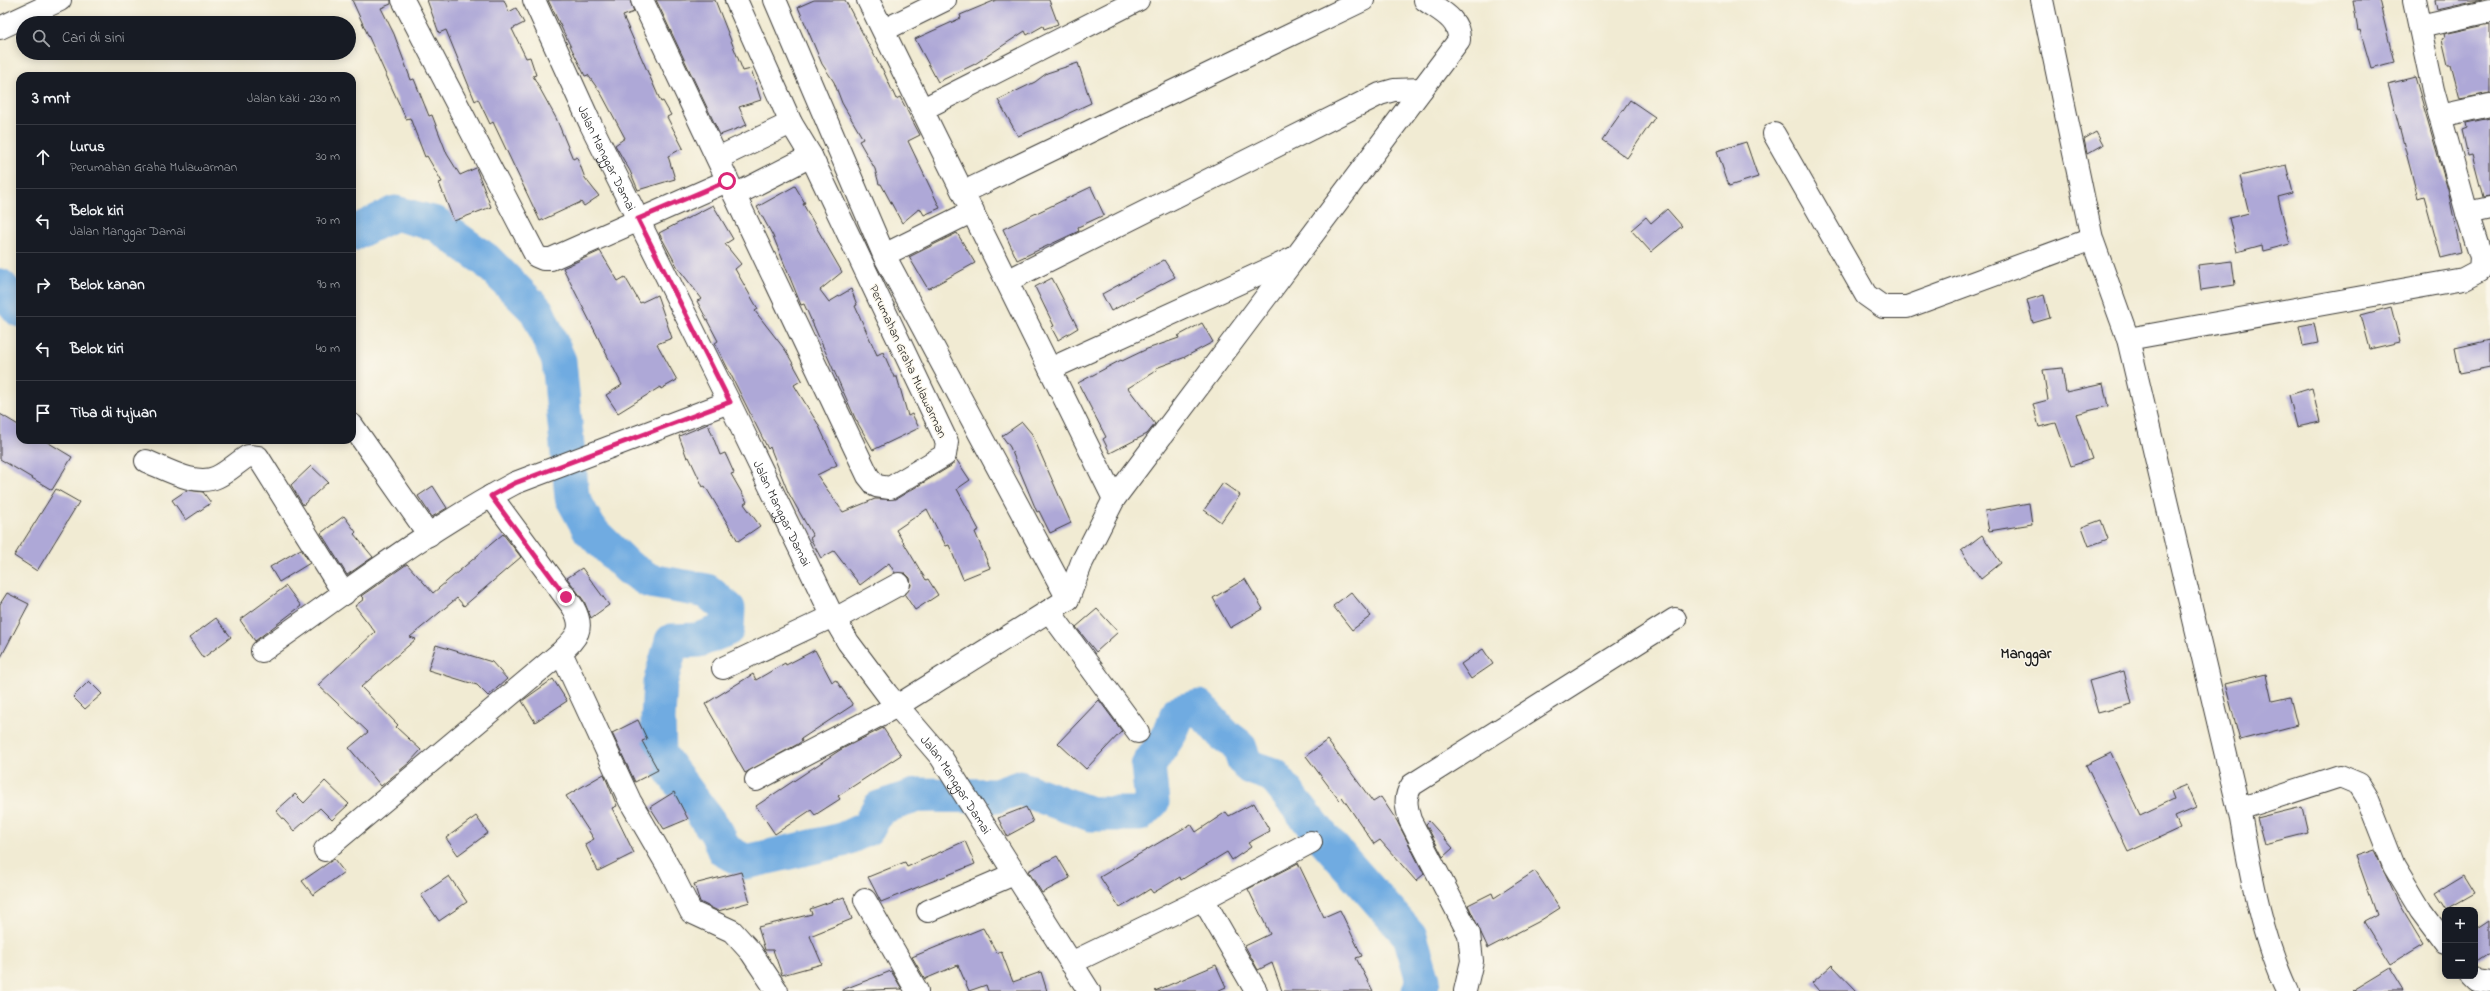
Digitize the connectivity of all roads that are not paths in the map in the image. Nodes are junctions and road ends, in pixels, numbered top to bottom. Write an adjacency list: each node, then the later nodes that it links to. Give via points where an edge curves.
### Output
1 (60, 0): 15 (street)
2 (403, 0): 32 (street, via 536,256 551,259)
3 (534, 0): 32 (street, Jalan Manggar Damai, via 591,125)
4 (642, 0): 27 (street, Perumahan Graha Mulawarman)
5 (736, 0): 24 (street, Perumahan Graha Mulawarman)
6 (775, 0): 34 (street)
7 (868, 0): 19 (street)
8 (945, 0): 19 (street)
9 (1138, 0): 22 (street)
10 (1364, 0): 29 (street)
11 (1425, 0): 20 (street, via 1454,21 1460,31 1460,40)
12 (2042, 0): 33 (street)
13 (2414, 0): 17 (street)
14 (2490, 10): 17 (street)
15 (26, 16)
16 (16, 21): 18 (street)
17 (2420, 27): 23 (street)
18 (0, 28)
19 (884, 30): 22 (street)
20 (1422, 89): 35 (street); 36 (street, via 1394,90 1380,94)
21 (2490, 105): 23 (street)
22 (923, 109): 29 (street)
23 (2440, 116): 31 (street)
24 (791, 122): 26 (street, Perumahan Graha Mulawarman); 27 (street)
25 (1774, 134): 33 (street, via 1866,295 1883,307 1907,307)
26 (811, 156): 28 (street); 28 (street, Perumahan Graha Mulawarman, via 947,442 945,455 890,488 876,486 868,476)
27 (718, 158): 28 (street, Perumahan Graha Mulawarman)
28 (731, 188): 32 (street)
29 (968, 202): 34 (street); 36 (street)
30 (2490, 208): 31 (street)
31 (2466, 213): 37 (street, via 2481,257 2480,270 2463,279)
32 (638, 219): 39 (street, Jalan Manggar Damai)
33 (2092, 239): 37 (street)
34 (884, 254): 47 (street)
35 (1298, 256): 38 (street); 43 (street)
36 (1007, 280): 38 (street)
37 (2128, 339): 57 (street)
38 (1050, 369): 43 (street)
39 (730, 402): 42 (street, via 515,483); 49 (street, Jalan Manggar Damai)
40 (356, 431): 44 (street)
41 (146, 461): 46 (street, via 178,474 210,479 218,477 248,456 258,457)
42 (491, 496): 44 (street); 52 (street, via 578,615 578,632)
43 (1114, 499): 47 (street, via 1082,562)
44 (429, 535): 46 (street)
45 (898, 584): 49 (street)
46 (344, 594): 51 (street)
47 (1068, 599): 48 (street)
48 (1049, 611): 54 (street); 55 (street)
49 (834, 618): 53 (street); 54 (street, Jalan Manggar Damai, via 848,642)
50 (1675, 619): 70 (street, via 1412,785 1406,794 1406,808 1410,820 1470,934 1472,961)
51 (262, 651)
52 (559, 654): 59 (street); 66 (street, via 565,660 630,801 691,912 732,931 751,952)
53 (723, 668)
54 (897, 706): 56 (street); 60 (street, Jalan Manggar Damai, via 941,757)
55 (1138, 732)
56 (756, 780)
57 (2239, 809): 64 (street, via 2340,776 2359,784 2367,797 2394,866 2421,911); 71 (street, via 2249,866 2272,956)
58 (1311, 842): 61 (street)
59 (325, 850)
60 (1014, 874): 63 (street); 65 (street, Jalan Manggar Damai)
61 (1203, 899): 65 (street); 69 (street)
62 (865, 900): 67 (street)
63 (928, 911)
64 (2442, 939)
65 (1071, 963): 68 (street, Jalan Manggar Damai)
66 (777, 991)
67 (917, 991)
68 (1089, 991)
69 (1256, 991)
70 (1465, 991)
71 (2287, 991)

